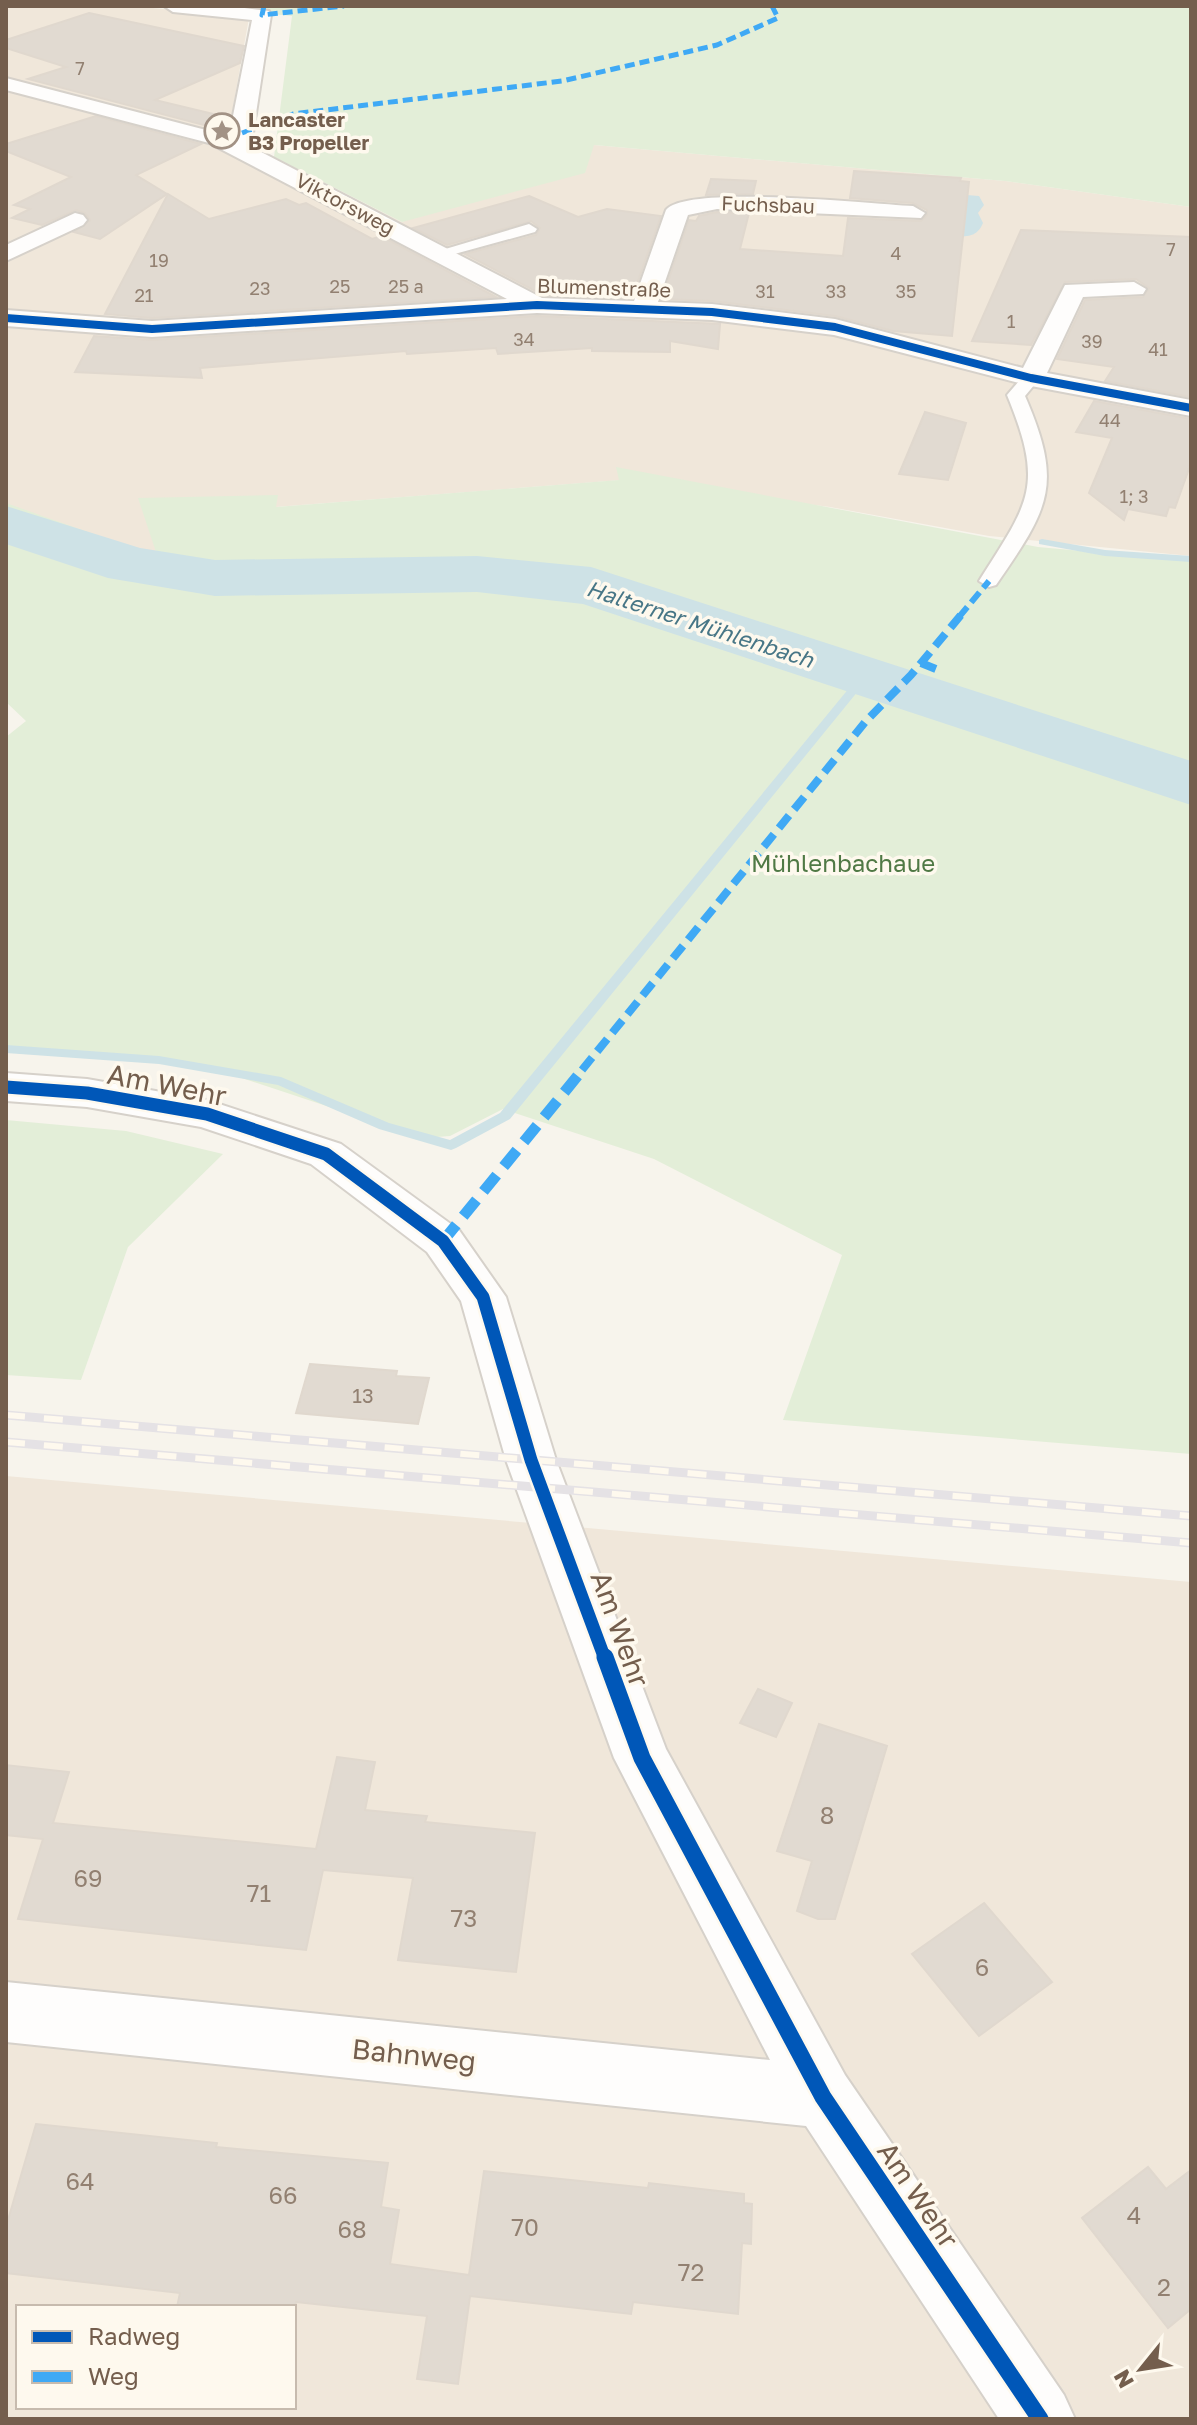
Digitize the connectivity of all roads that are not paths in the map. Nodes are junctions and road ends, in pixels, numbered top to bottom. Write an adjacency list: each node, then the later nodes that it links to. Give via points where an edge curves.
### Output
1 (173, 6): 3 (street, via 262,15 242,133)
2 (6, 84): 3 (street, Viktorsweg)
3 (234, 146): 7 (street, Viktorsweg)
4 (913, 213): 11 (street, Fuchsbau, via 717,202 678,210)
5 (75, 220): 8 (street)
6 (529, 229): 7 (lane)
7 (440, 253): 10 (street, Viktorsweg)
8 (6, 254)
9 (1134, 289): 13 (street, via 1074,290)
10 (537, 305): 11 (street, Blumenstraße); 12 (street, Blumenstraße, via 152,329)
11 (644, 308): 13 (street, Blumenstraße, via 835,327)
12 (6, 318)
13 (1031, 378): 14 (street, Blumenstraße); 15 (lane, via 1016,395 1028,423 1039,487 1026,521)
14 (1191, 408)
15 (989, 581)
16 (6, 1087): 18 (street, Am Wehr, via 87,1093 207,1114 326,1154 443,1241 483,1297 531,1460 642,1758)
17 (6, 2012): 18 (street, Bahnweg)
18 (823, 2097): 19 (street, Am Wehr)
19 (1040, 2419)

